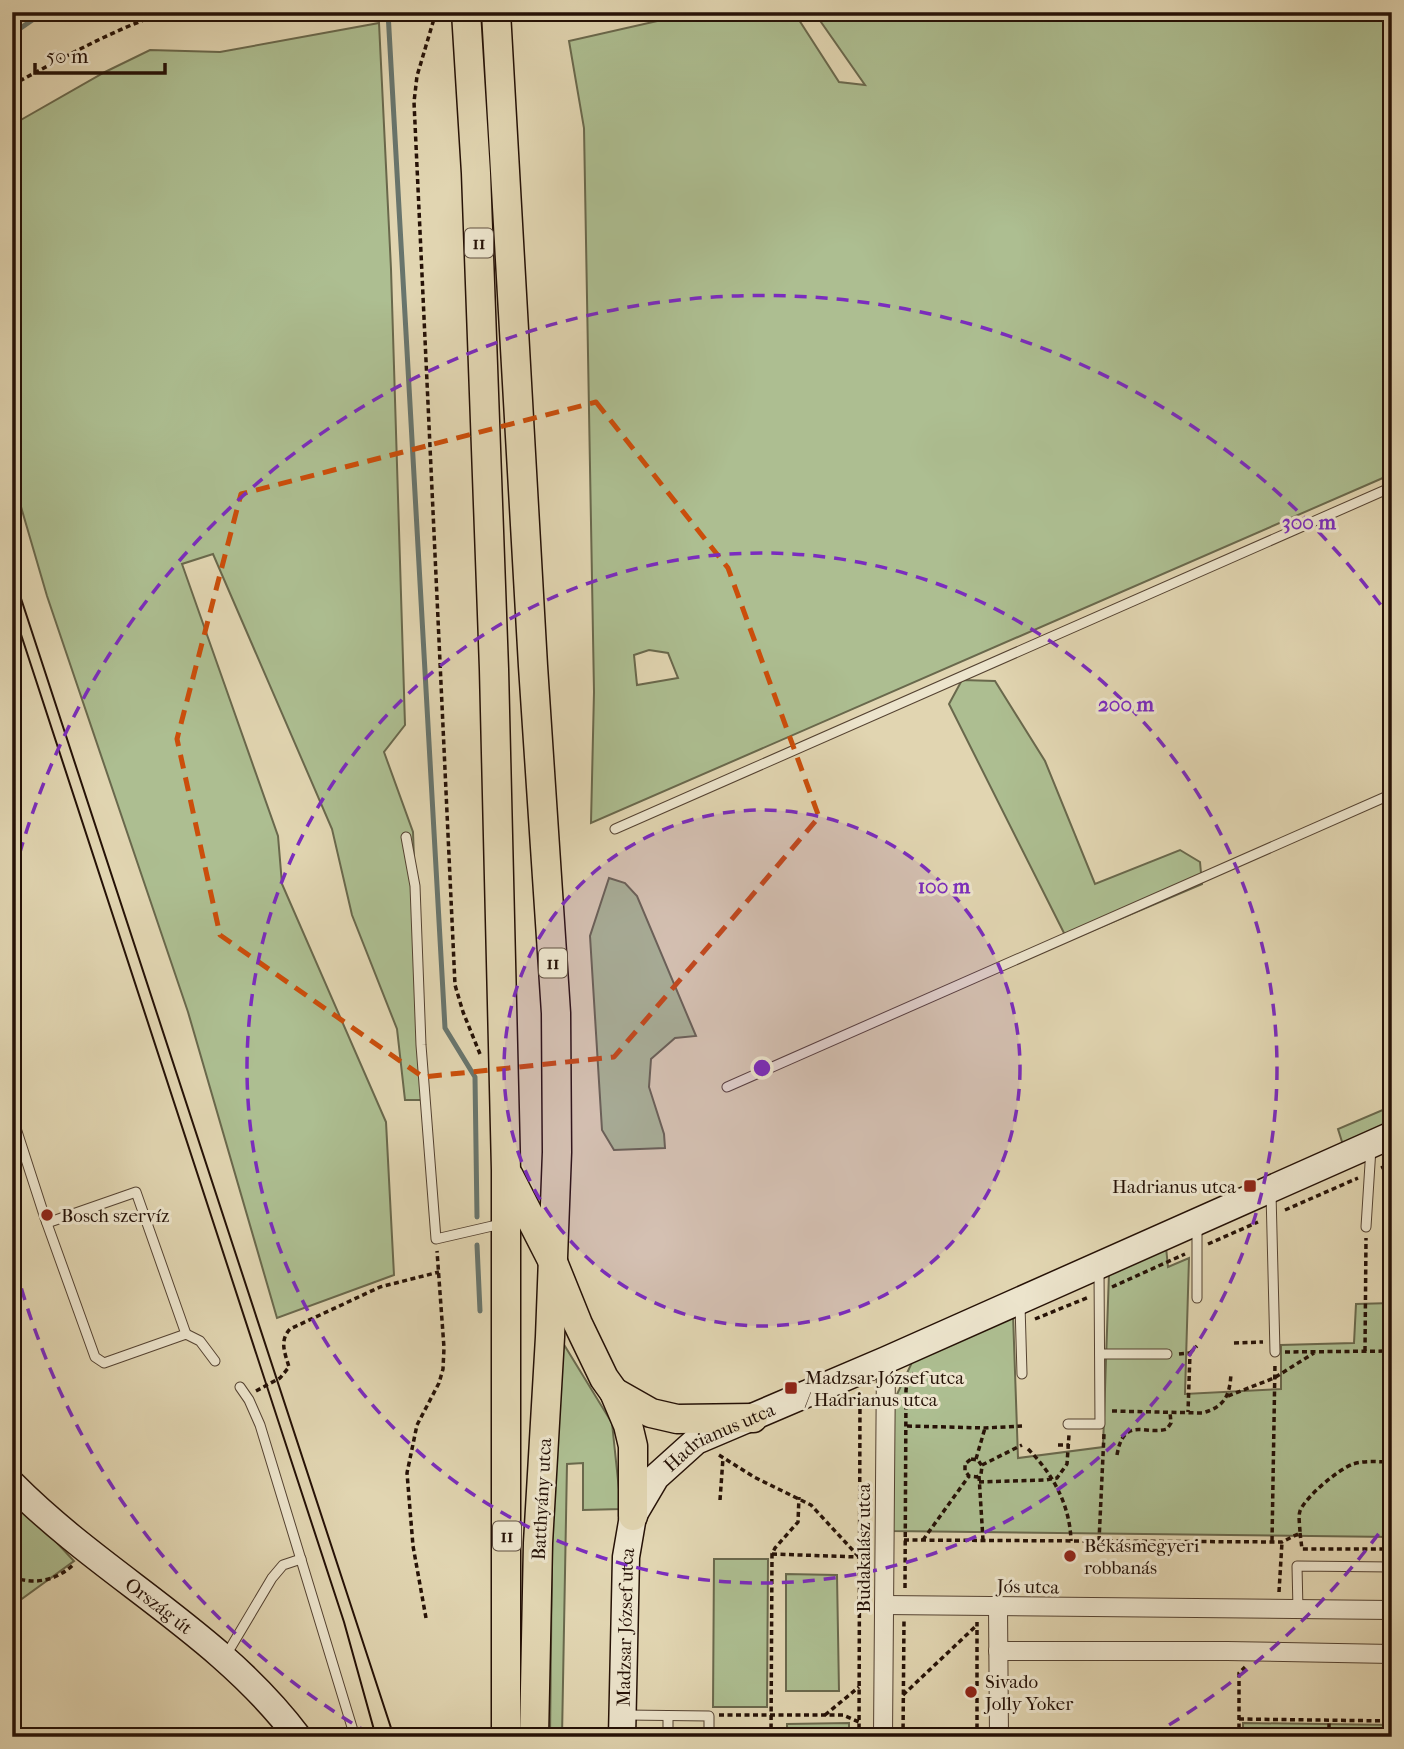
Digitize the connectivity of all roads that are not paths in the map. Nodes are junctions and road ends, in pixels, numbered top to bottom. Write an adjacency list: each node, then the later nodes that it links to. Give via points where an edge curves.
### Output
1 (466, 12): 10 (main road, 11, via 495,669)
2 (496, 12): 16 (main road, 11, via 556,1013)
3 (1392, 487): 5 (lane)
4 (1392, 794): 7 (lane)
5 (615, 829)
6 (406, 837): 14 (lane, via 415,886 436,1239)
7 (727, 1087)
8 (12, 1116): 13 (lane)
9 (1382, 1139): 11 (street, Hadrianus utca); 15 (lane, Hadrianus utca, via 1370,1172)
10 (506, 1170): 14 (main road, 11); 16 (main road)
11 (1271, 1188): 12 (street, Hadrianus utca); 21 (lane)
12 (1196, 1222): 17 (street, Hadrianus utca); 18 (lane)
13 (47, 1223): 20 (lane, via 95,1357 104,1363); 20 (lane, via 136,1192)
14 (507, 1223): 46 (main road, Batthyány utca / 11)
15 (1366, 1227)
16 (553, 1262): 28 (main road, via 578,1324); 47 (main road, Batthyány utca / 11, via 538,1543)
17 (1100, 1264): 19 (street, Hadrianus utca); 22 (lane)
18 (1197, 1298)
19 (1020, 1312): 25 (street, Hadrianus utca); 26 (lane)
20 (186, 1334): 24 (lane, via 200,1341)
21 (1275, 1347)
22 (1100, 1354): 23 (lane); 30 (lane, via 1100,1424)
23 (1167, 1354)
24 (215, 1362)
25 (886, 1369): 29 (street, Hadrianus utca); 35 (street, Budakalász utca)
26 (1022, 1374)
27 (240, 1387): 33 (lane, via 260,1425)
28 (614, 1392): 29 (main road, via 651,1413 677,1419); 32 (main road, via 632,1446)
29 (754, 1418): 32 (street, Hadrianus utca, via 696,1441 671,1461)
30 (1068, 1424)
31 (12, 1484): 41 (street, Ország út, via 88,1551)
32 (633, 1516): 43 (street, Madzsar József utca, via 625,1557)
33 (301, 1559): 41 (lane, via 283,1565 272,1578); 45 (lane)
34 (1392, 1567): 37 (lane, via 1297,1566)
35 (884, 1605): 36 (street, Jós utca); 50 (street, Budakalász utca)
36 (998, 1606): 37 (street, Jós utca); 39 (street)
37 (1298, 1610): 38 (street, Jós utca)
38 (1392, 1610)
39 (998, 1651): 40 (street); 51 (street)
40 (1392, 1654)
41 (224, 1658): 44 (street, Ország út, via 261,1692)
42 (668, 1716): 43 (lane); 48 (lane); 49 (lane, via 709,1716)
43 (622, 1726)
44 (298, 1737)
45 (355, 1737)
46 (506, 1737)
47 (534, 1737)
48 (668, 1737)
49 (709, 1737)
50 (883, 1737)
51 (999, 1737)

